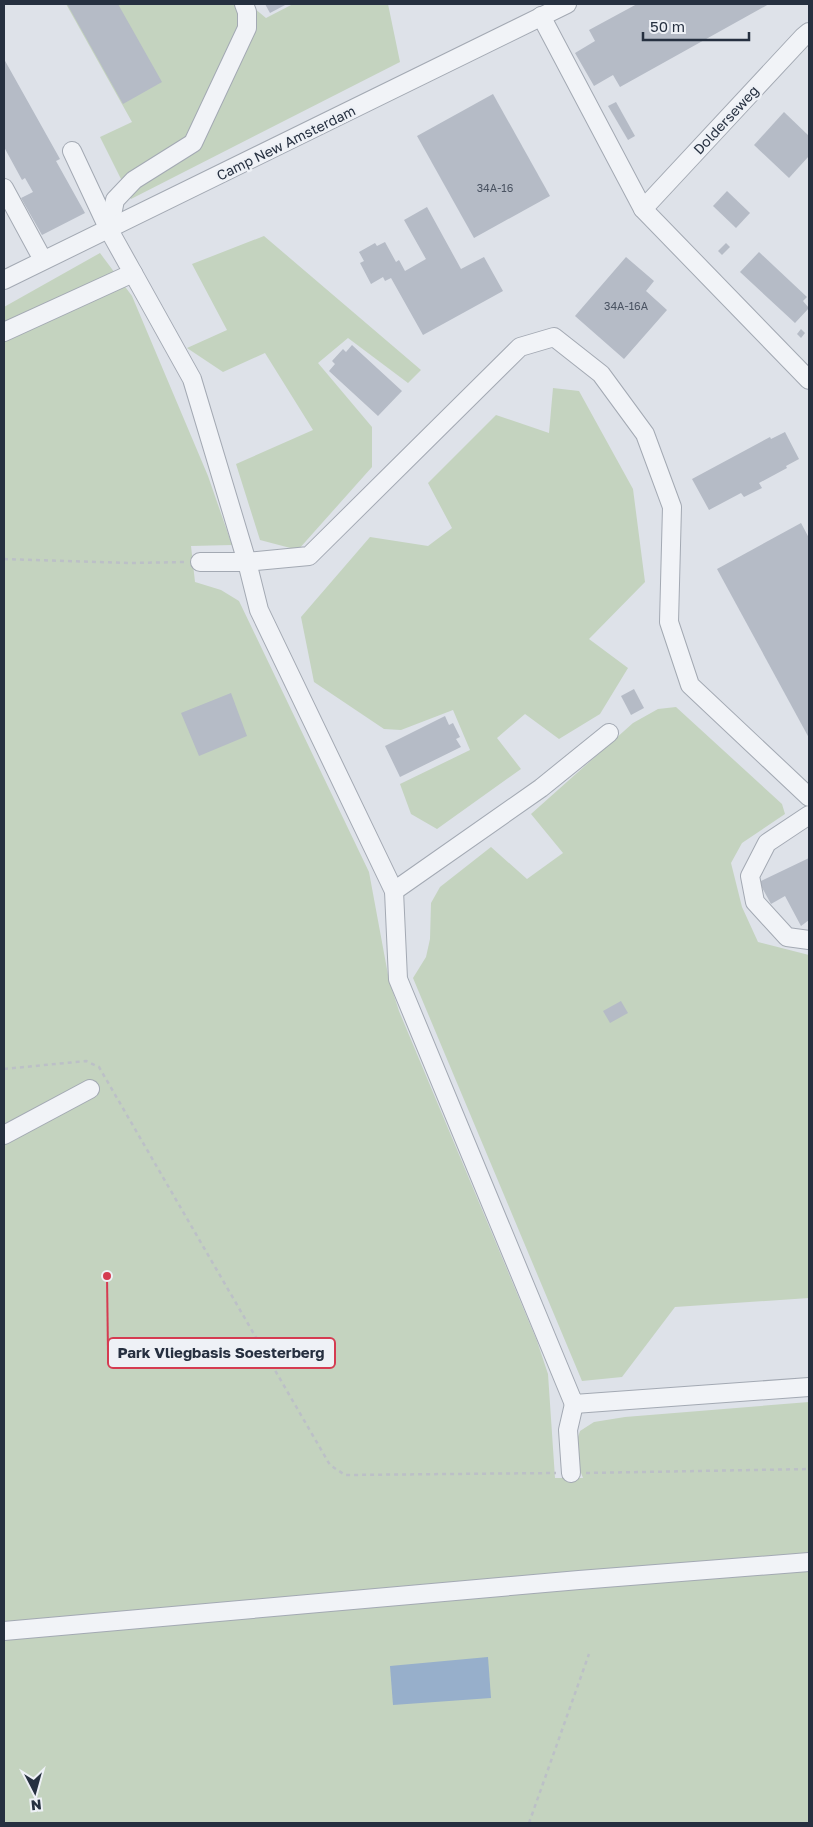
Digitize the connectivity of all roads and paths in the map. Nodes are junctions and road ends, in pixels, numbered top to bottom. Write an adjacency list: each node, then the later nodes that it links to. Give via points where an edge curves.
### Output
1 (568, 4): 3 (lane, Camp New Amsterdam)
2 (251, 6): 8 (lane, via 247,28 193,143 134,180 115,200)
3 (541, 16): 7 (lane); 8 (lane, Camp New Amsterdam)
4 (809, 32): 7 (lane, Dolderseweg)
5 (72, 151): 8 (lane)
6 (4, 188): 9 (lane, via 23,231)
7 (643, 210): 13 (lane)
8 (109, 230): 9 (lane, Camp New Amsterdam); 10 (lane)
9 (43, 260): 11 (lane, Camp New Amsterdam)
10 (134, 273): 12 (lane); 16 (lane, via 192,379)
11 (4, 280)
12 (4, 332)
13 (809, 380)
14 (4, 559): 15 (path)
15 (200, 562): 16 (lane)
16 (247, 562): 18 (lane, via 308,556 520,347 554,337 601,374 645,434 672,506 669,622 690,685); 20 (lane, via 258,610)
17 (609, 733): 20 (lane, via 542,788)
18 (809, 797)
19 (809, 815): 21 (lane, via 767,843 750,876 755,902 787,937)
20 (394, 891): 26 (lane, via 398,979)
21 (809, 940)
22 (4, 1069): 28 (path, via 86,1061 99,1067 330,1465 345,1475)
23 (90, 1090): 24 (lane)
24 (4, 1135)
25 (809, 1387): 26 (lane)
26 (574, 1404): 28 (lane, via 568,1430)
27 (809, 1469): 28 (path)
28 (571, 1473)
29 (809, 1562): 30 (lane)
30 (4, 1631)
31 (589, 1654): 32 (path)
32 (529, 1823)

